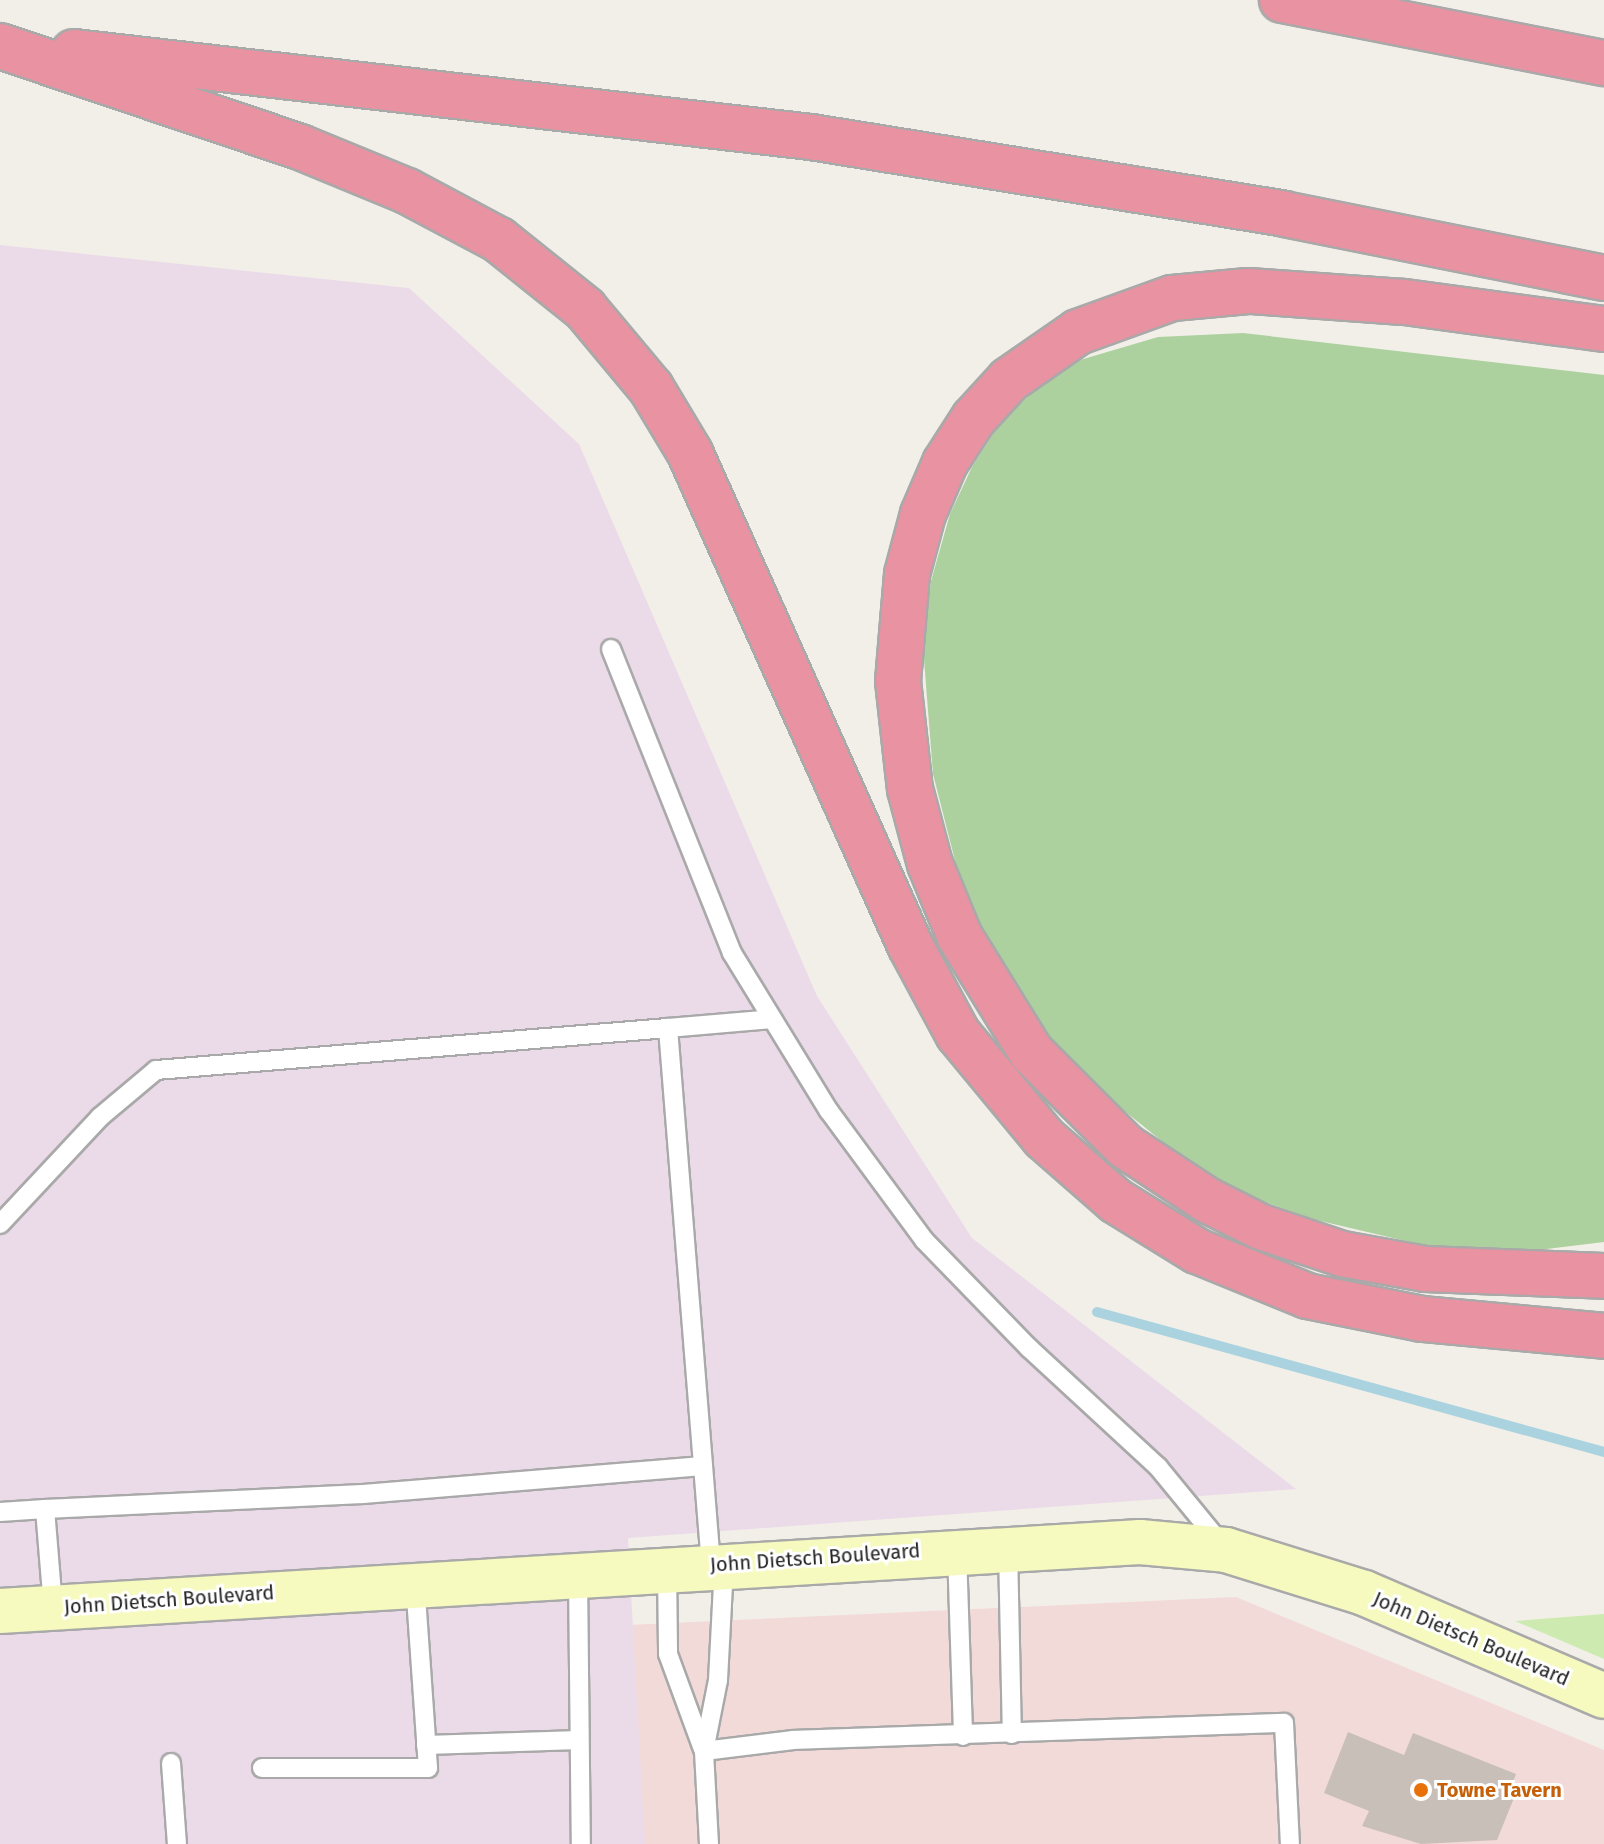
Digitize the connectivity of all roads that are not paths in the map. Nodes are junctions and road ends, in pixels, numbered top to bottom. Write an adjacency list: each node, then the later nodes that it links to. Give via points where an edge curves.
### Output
1 (1282, 0): 3 (highway)
2 (1385, 0): 3 (highway)
3 (1441, 29): 5 (highway)
4 (0, 46): 6 (highway, via 796,135 1284,214); 15 (highway, via 300,147 407,191 499,240 585,309 651,388 690,453 941,1004 978,1062 1021,1113 1091,1181 1197,1251 1307,1296 1422,1319)
5 (1604, 63)
6 (1604, 278)
7 (1604, 329): 13 (highway, via 1274,291 1172,298 1101,321 1053,346 1009,380 958,441 923,514 900,633 903,754 918,825 945,904 993,999 1075,1101 1180,1185 1290,1237 1397,1265)
8 (611, 649): 9 (lane, via 732,953)
9 (772, 1019): 10 (lane); 21 (lane, via 829,1111 924,1240 1029,1348 1158,1467)
10 (668, 1028): 11 (lane, via 156,1070 100,1117); 16 (lane)
11 (0, 1224)
12 (1604, 1261): 13 (highway)
13 (1529, 1274): 14 (highway)
14 (1604, 1276)
15 (1604, 1336)
16 (703, 1466): 17 (lane, via 363,1494); 22 (lane)
17 (45, 1509): 18 (lane); 26 (lane)
18 (0, 1512)
19 (1008, 1547): 20 (street, John Dietsch Boulevard); 21 (street, John Dietsch Boulevard, via 1140,1542); 29 (lane)
20 (957, 1550): 22 (street, John Dietsch Boulevard); 30 (lane)
21 (1226, 1550): 28 (street, John Dietsch Boulevard, via 1364,1593)
22 (717, 1565): 23 (street, John Dietsch Boulevard); 33 (lane, via 718,1680)
23 (667, 1568): 24 (street, John Dietsch Boulevard); 33 (lane, via 668,1654)
24 (578, 1574): 25 (street, John Dietsch Boulevard); 31 (lane)
25 (415, 1584): 26 (street, John Dietsch Boulevard); 32 (lane)
26 (53, 1607): 27 (street, John Dietsch Boulevard)
27 (0, 1611)
28 (1604, 1696)
29 (1012, 1734): 30 (lane); 39 (lane, via 1284,1723)
30 (963, 1736): 33 (lane, via 793,1740)
31 (579, 1740): 32 (lane); 37 (lane)
32 (426, 1745): 35 (lane, via 428,1768)
33 (704, 1751): 38 (lane)
34 (171, 1763): 36 (lane)
35 (262, 1768)
36 (177, 1844)
37 (581, 1844)
38 (709, 1844)
39 (1290, 1844)

